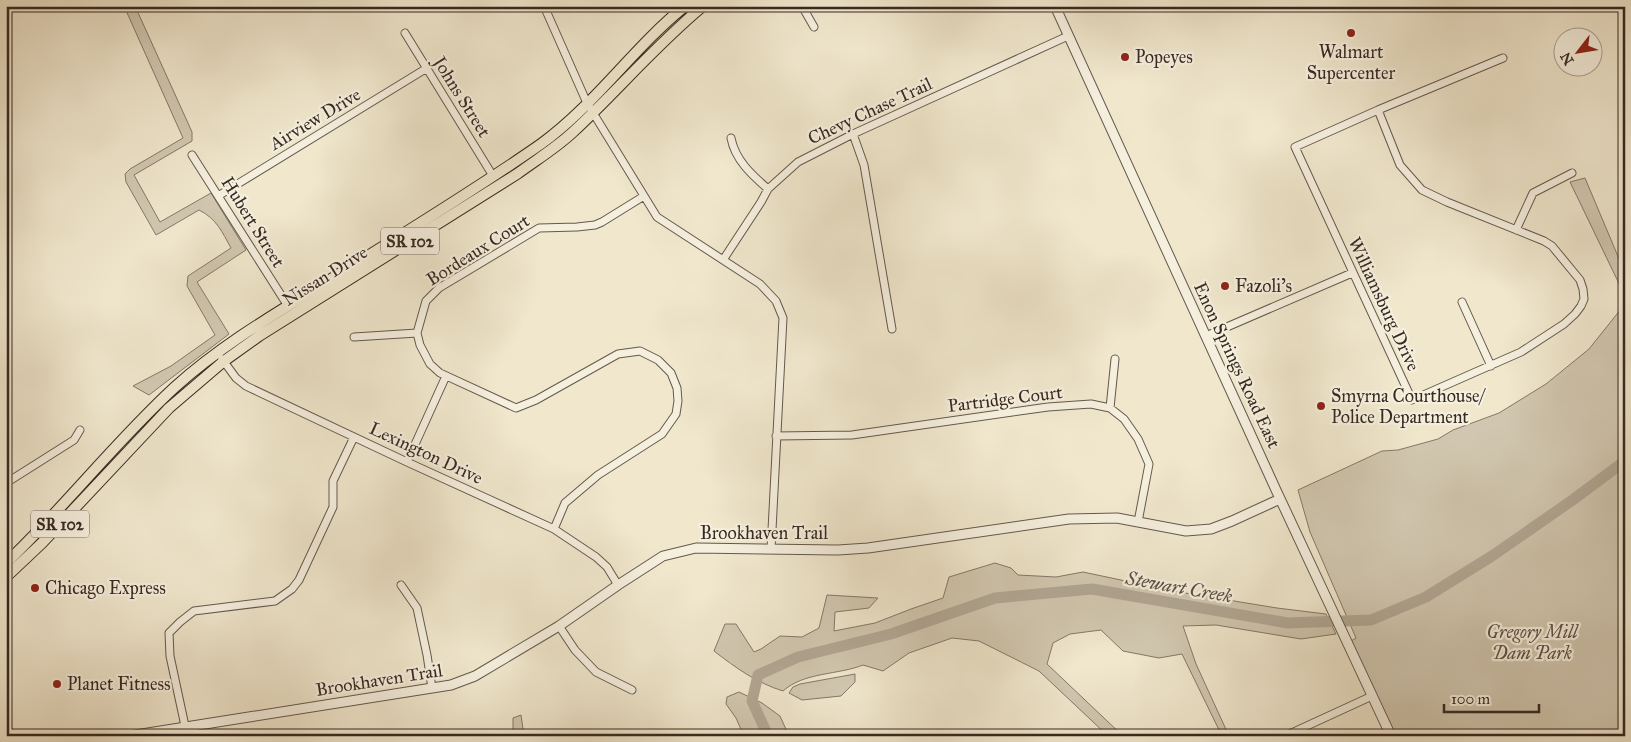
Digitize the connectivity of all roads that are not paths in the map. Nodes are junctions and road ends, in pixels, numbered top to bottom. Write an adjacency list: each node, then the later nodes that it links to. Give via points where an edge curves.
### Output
1 (685, 6): 11 (main road, Nissan Drive / SR 102, via 666,21)
2 (703, 6): 11 (main road, Nissan Drive / SR 102)
3 (802, 6): 6 (street)
4 (1055, 6): 8 (street, Enon Springs Road East)
5 (547, 8): 11 (street)
6 (814, 27)
7 (405, 33): 10 (street, Johns Street)
8 (1068, 36): 13 (street, Chevy Chase Trail); 28 (street, Enon Springs Road East)
9 (1503, 58): 12 (street)
10 (427, 68): 17 (street, Johns Street); 19 (street, Airview Drive)
11 (590, 108): 17 (main road, Nissan Drive / SR 102); 20 (street); 30 (main road, Nissan Drive / SR 102, via 572,133 517,174)
12 (1378, 110): 21 (street, Williamsburg Drive, via 1400,166 1422,190); 23 (street, Williamsburg Drive, via 1295,147)
13 (853, 134): 18 (street, Chevy Chase Trail, via 798,162); 26 (street, via 864,165)
14 (731, 138): 18 (street, via 743,165)
15 (192, 155): 19 (street, Hubert Street)
16 (1572, 172): 21 (street, via 1533,194)
17 (493, 176): 25 (main road, Nissan Drive / SR 102)
18 (768, 190): 22 (street, Chevy Chase Trail)
19 (218, 196): 25 (street, Hubert Street)
20 (644, 196): 22 (street, via 656,217); 27 (street, Bordeaux Court, via 595,225 539,228 447,283 426,301)
21 (1516, 230): 32 (street, Williamsburg Drive, via 1552,246 1580,280 1584,299 1564,324)
22 (723, 260): 36 (street, via 760,284 776,301 782,318)
23 (1352, 273): 28 (street); 32 (street, Williamsburg Drive, via 1412,400)
24 (1462, 302): 32 (street)
25 (288, 306): 30 (main road, Nissan Drive / SR 102)
26 (892, 329)
27 (416, 333): 29 (street); 33 (street, via 430,364)
28 (1206, 336): 40 (street, Enon Springs Road East)
29 (354, 337)
30 (221, 357): 37 (street, Lexington Drive, via 246,386); 44 (main road, Nissan Drive / SR 102, via 176,386); 45 (main road, Nissan Drive / SR 102, via 42,543)
31 (1115, 359): 34 (street)
32 (1491, 366)
33 (446, 376): 38 (street); 42 (street, via 516,408 618,354 640,351 658,360 671,373 678,401 676,414 662,434 598,475 565,503)
34 (1110, 408): 36 (street, Partridge Court, via 1091,404 1056,406 852,435); 41 (street, via 1124,419 1138,439 1149,464)
35 (80, 430): 39 (street, via 74,440)
36 (776, 436): 43 (street)
37 (354, 437): 38 (street, Lexington Drive); 52 (street, via 332,481 333,507 292,589 275,601 194,611 169,633 170,656)
38 (407, 462): 42 (street, Lexington Drive)
39 (6, 483)
40 (1280, 499): 41 (street, Brookhaven Trail, via 1211,528 1186,530); 51 (street, Enon Springs Road East)
41 (1138, 522): 43 (street, Brookhaven Trail, via 1117,518 1070,519 868,548)
42 (554, 529): 47 (street, Lexington Drive, via 596,557)
43 (771, 549): 47 (street, Brookhaven Trail, via 696,548 663,556)
44 (6, 563)
45 (6, 576)
46 (401, 585): 49 (street, via 417,608)
47 (618, 585): 48 (street, Brookhaven Trail)
48 (559, 626): 49 (street, Brookhaven Trail, via 475,676); 50 (street, via 575,650 596,672)
49 (432, 688): 52 (street, Brookhaven Trail)
50 (632, 690)
51 (1372, 696): 56 (street); 57 (street, Enon Springs Road East)
52 (185, 726): 55 (street, Brookhaven Trail)
53 (6, 727): 54 (street)
54 (10, 736)
55 (129, 736)
56 (1285, 736)
57 (1391, 736)

